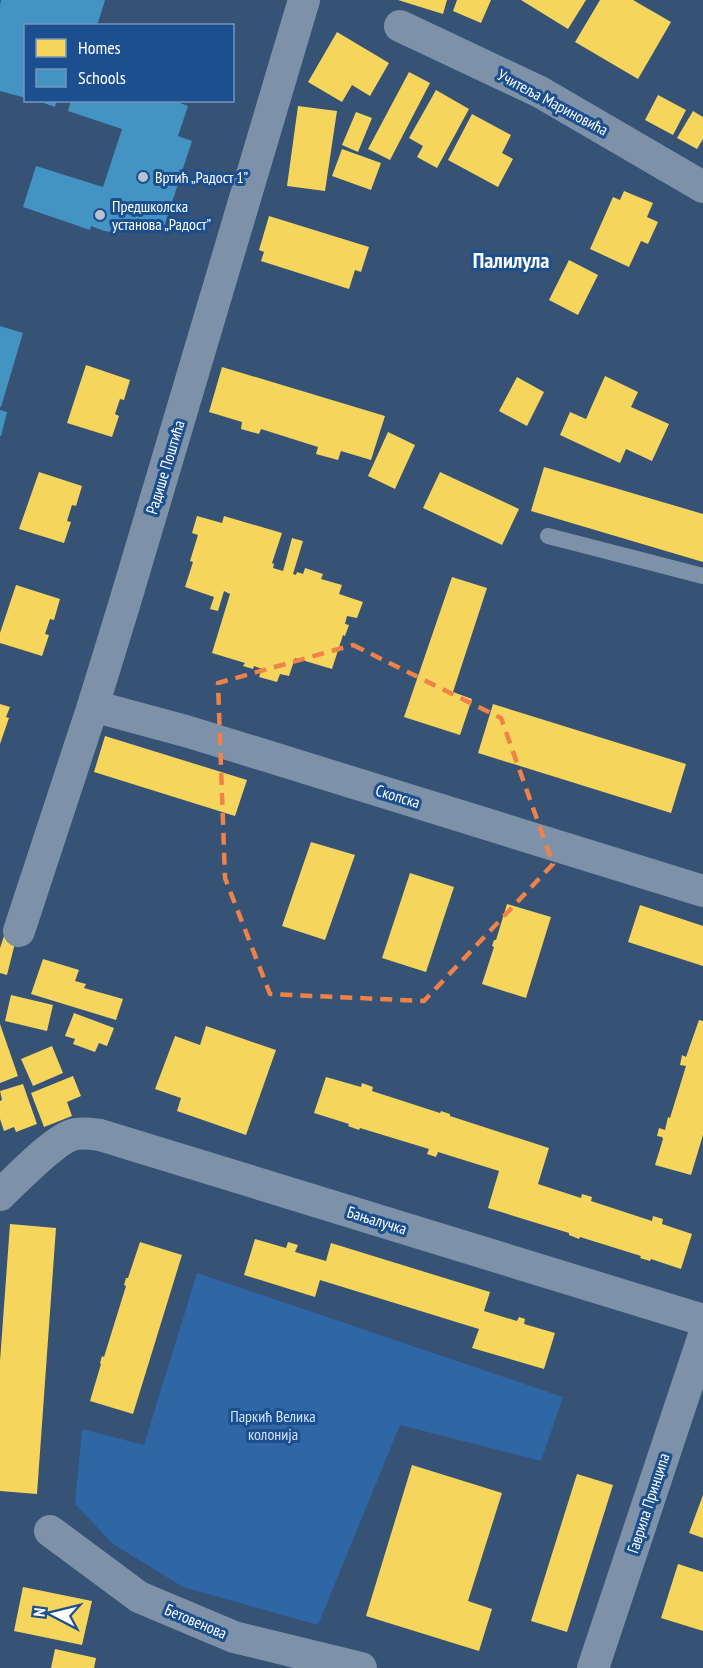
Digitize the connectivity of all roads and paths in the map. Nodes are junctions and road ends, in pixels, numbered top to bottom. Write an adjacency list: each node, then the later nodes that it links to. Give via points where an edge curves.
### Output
1 (304, 0): 6 (street, Радише Поштића)
2 (399, 26): 3 (street, Учитеља Мариновића, via 540,92)
3 (703, 188)
4 (548, 536): 5 (lane)
5 (703, 576)
6 (93, 706): 7 (street, Скопска); 8 (street, Радише Поштића)
7 (703, 891)
8 (19, 931)
9 (0, 1195): 10 (street, Бањалучка, via 53,1146 72,1135 100,1136)
10 (703, 1320)
11 (703, 1338): 14 (street, Гаврила Принципа)
12 (50, 1531): 13 (street, Бетовенова, via 139,1597 234,1637)
13 (362, 1668)
14 (593, 1668)

